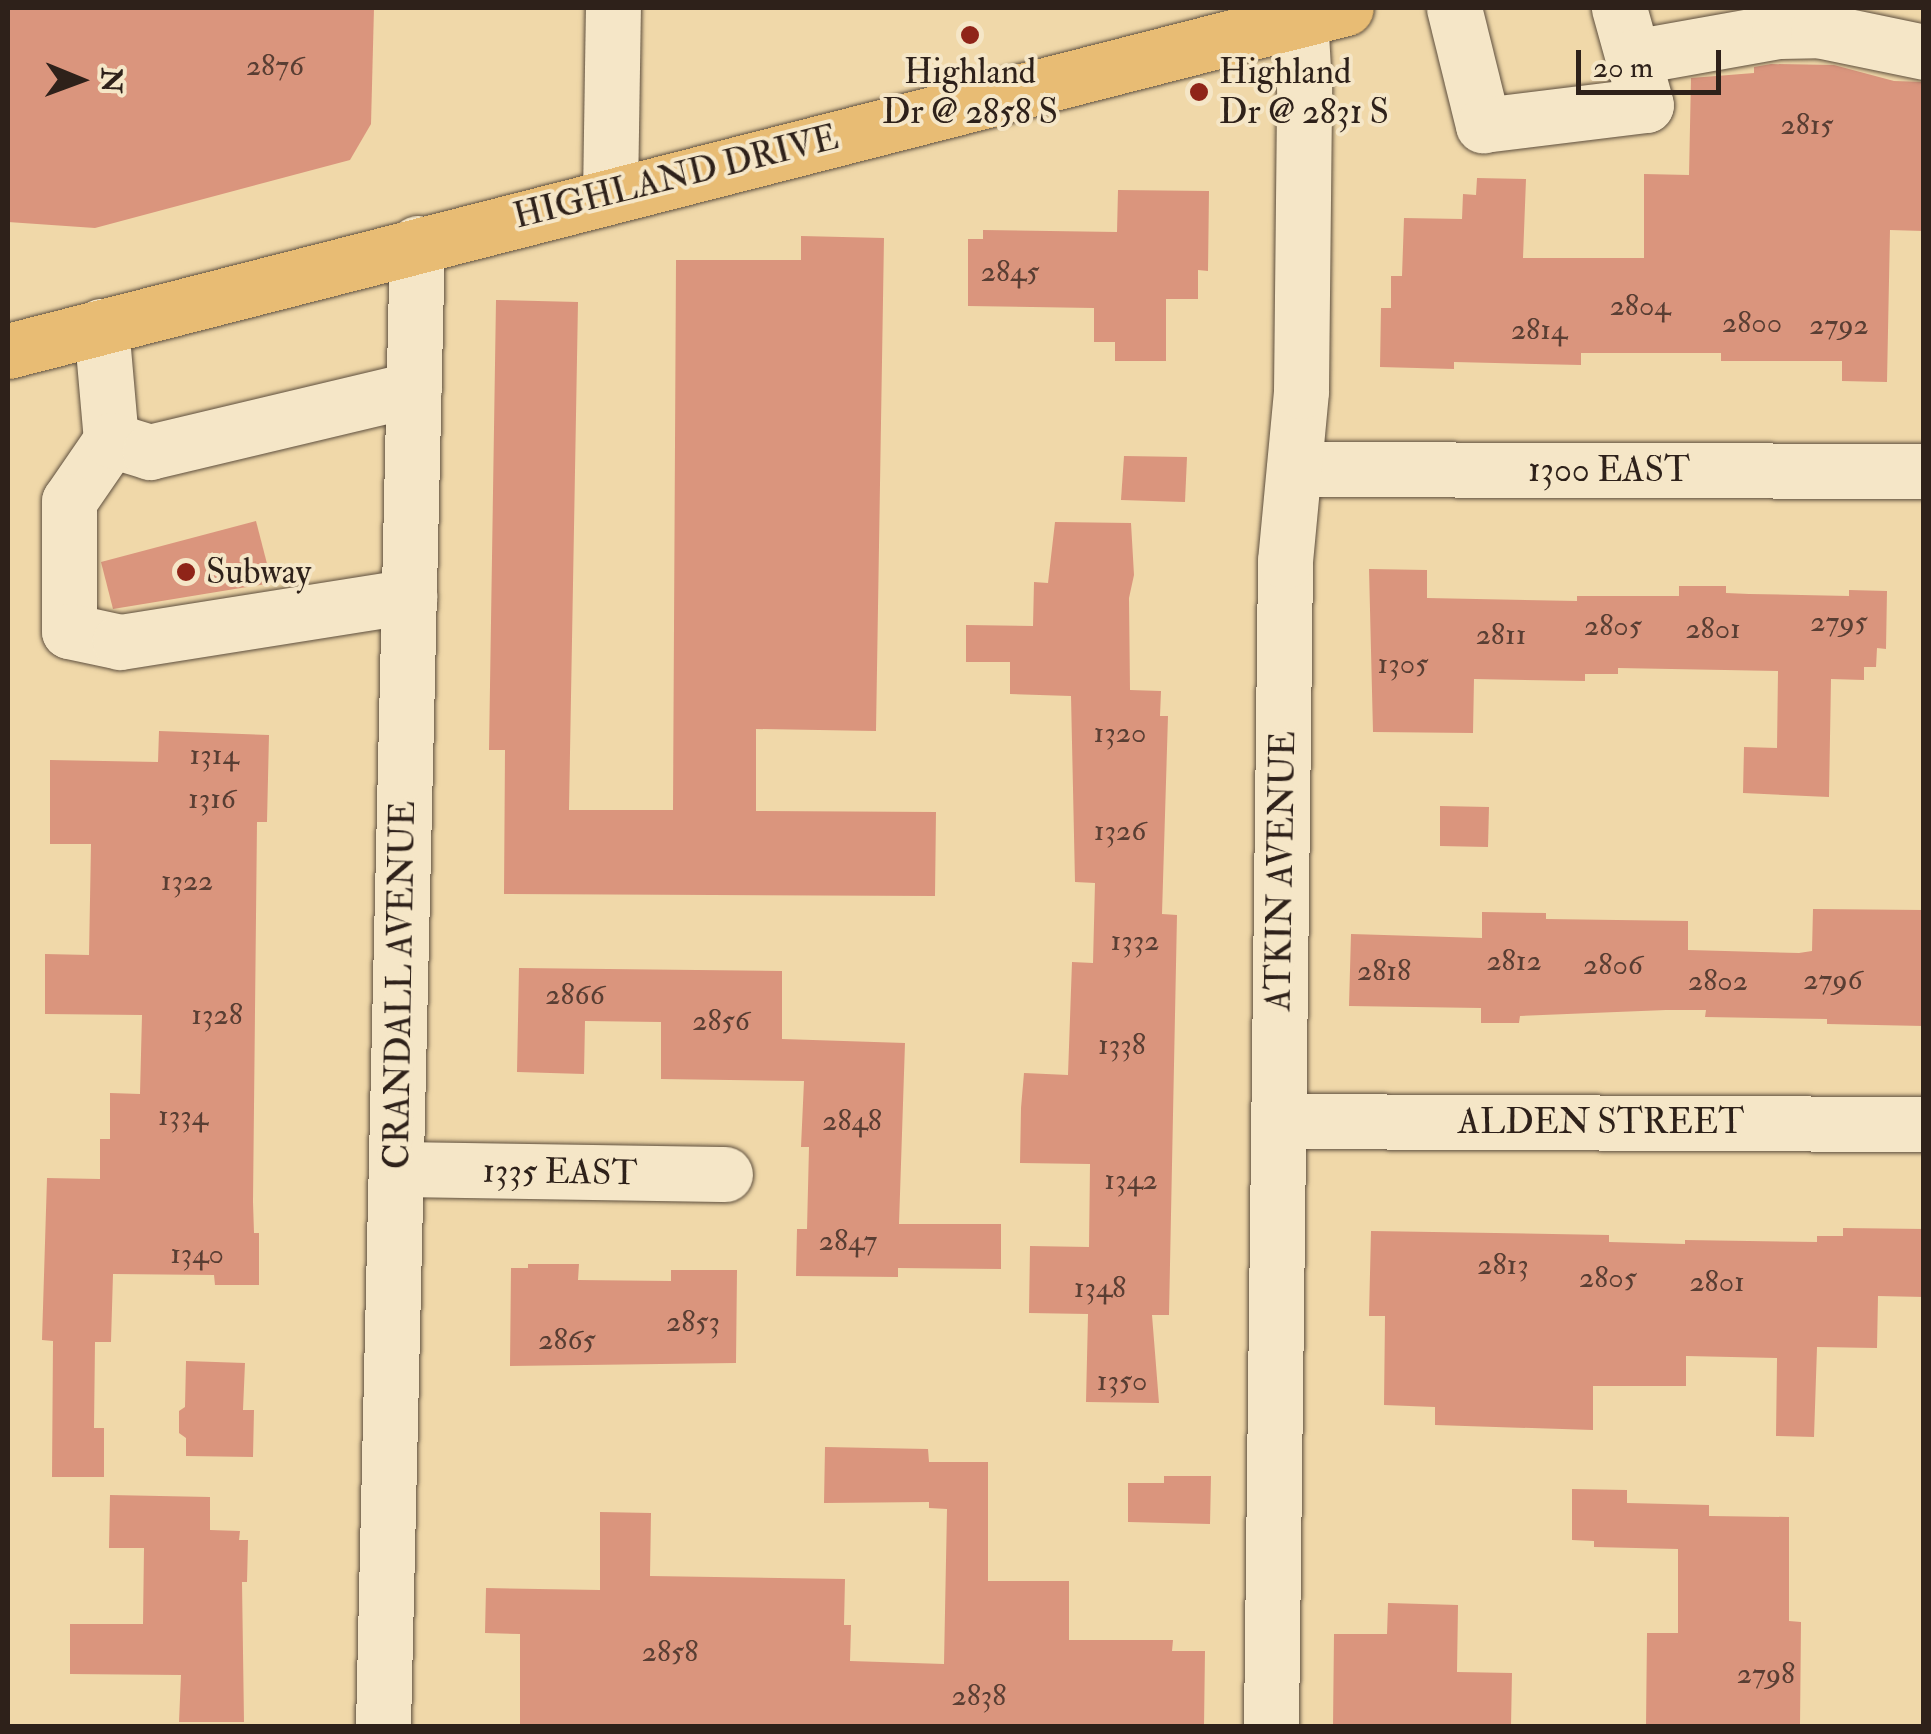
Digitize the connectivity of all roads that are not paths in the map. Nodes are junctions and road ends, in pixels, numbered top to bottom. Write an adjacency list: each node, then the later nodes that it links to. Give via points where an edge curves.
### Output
1 (613, 8): 6 (street)
2 (1454, 8): 4 (street, via 1483,125 1646,104)
3 (1323, 12): 6 (main road, HIGHLAND DRIVE); 12 (street, ATKIN AVENUE, via 1304,86)
4 (1626, 32): 5 (street, via 1818,30)
5 (1924, 52)
6 (610, 195): 7 (main road, HIGHLAND DRIVE)
7 (417, 243): 8 (main road, HIGHLAND DRIVE); 10 (street, CRANDALL AVENUE)
8 (101, 326): 9 (main road, HIGHLAND DRIVE); 11 (street)
9 (8, 351)
10 (414, 389): 11 (street, via 150,452); 14 (street, CRANDALL AVENUE)
11 (111, 440): 14 (street, via 69,501 70,631 120,642)
12 (1294, 469): 13 (street, 1300 EAST); 15 (street, ATKIN AVENUE, via 1285,561)
13 (1924, 471)
14 (409, 596): 17 (street, CRANDALL AVENUE)
15 (1278, 1121): 16 (street, ALDEN STREET); 20 (street, ATKIN AVENUE)
16 (1924, 1124)
17 (396, 1169): 18 (street, 1335 EAST); 19 (street, CRANDALL AVENUE)
18 (725, 1174)
19 (383, 1726)
20 (1272, 1726)

